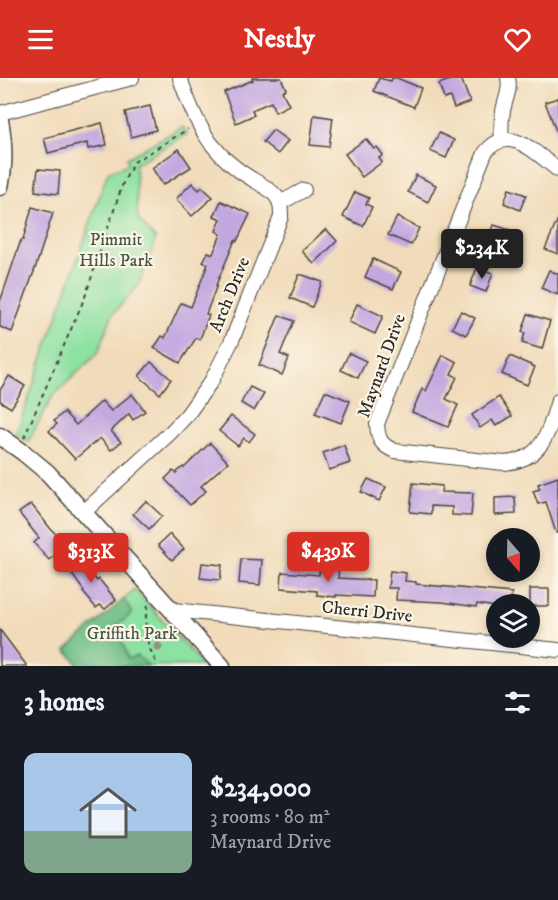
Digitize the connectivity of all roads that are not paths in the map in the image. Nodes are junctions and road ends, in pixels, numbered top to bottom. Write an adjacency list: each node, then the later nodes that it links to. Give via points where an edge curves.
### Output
1 (132, 78): 4 (street)
2 (180, 78): 10 (street, via 198,124 211,142)
3 (508, 78): 6 (street, via 510,90 503,110)
4 (0, 113)
5 (0, 120): 8 (street, via 4,157)
6 (502, 140): 7 (street, via 523,144); 13 (street, Maynard Drive, via 485,153 377,424 378,434 386,447 395,451 504,463 534,453)
7 (558, 170)
8 (0, 187)
9 (304, 190): 10 (street)
10 (280, 202): 14 (street, Arch Drive, via 281,217 212,380 171,432)
11 (558, 401): 13 (street)
12 (0, 436): 14 (street, via 48,473)
13 (553, 436)
14 (84, 512): 15 (street)
15 (172, 610): 16 (street, Cherri Drive); 17 (street)
16 (558, 650)
17 (222, 666)

